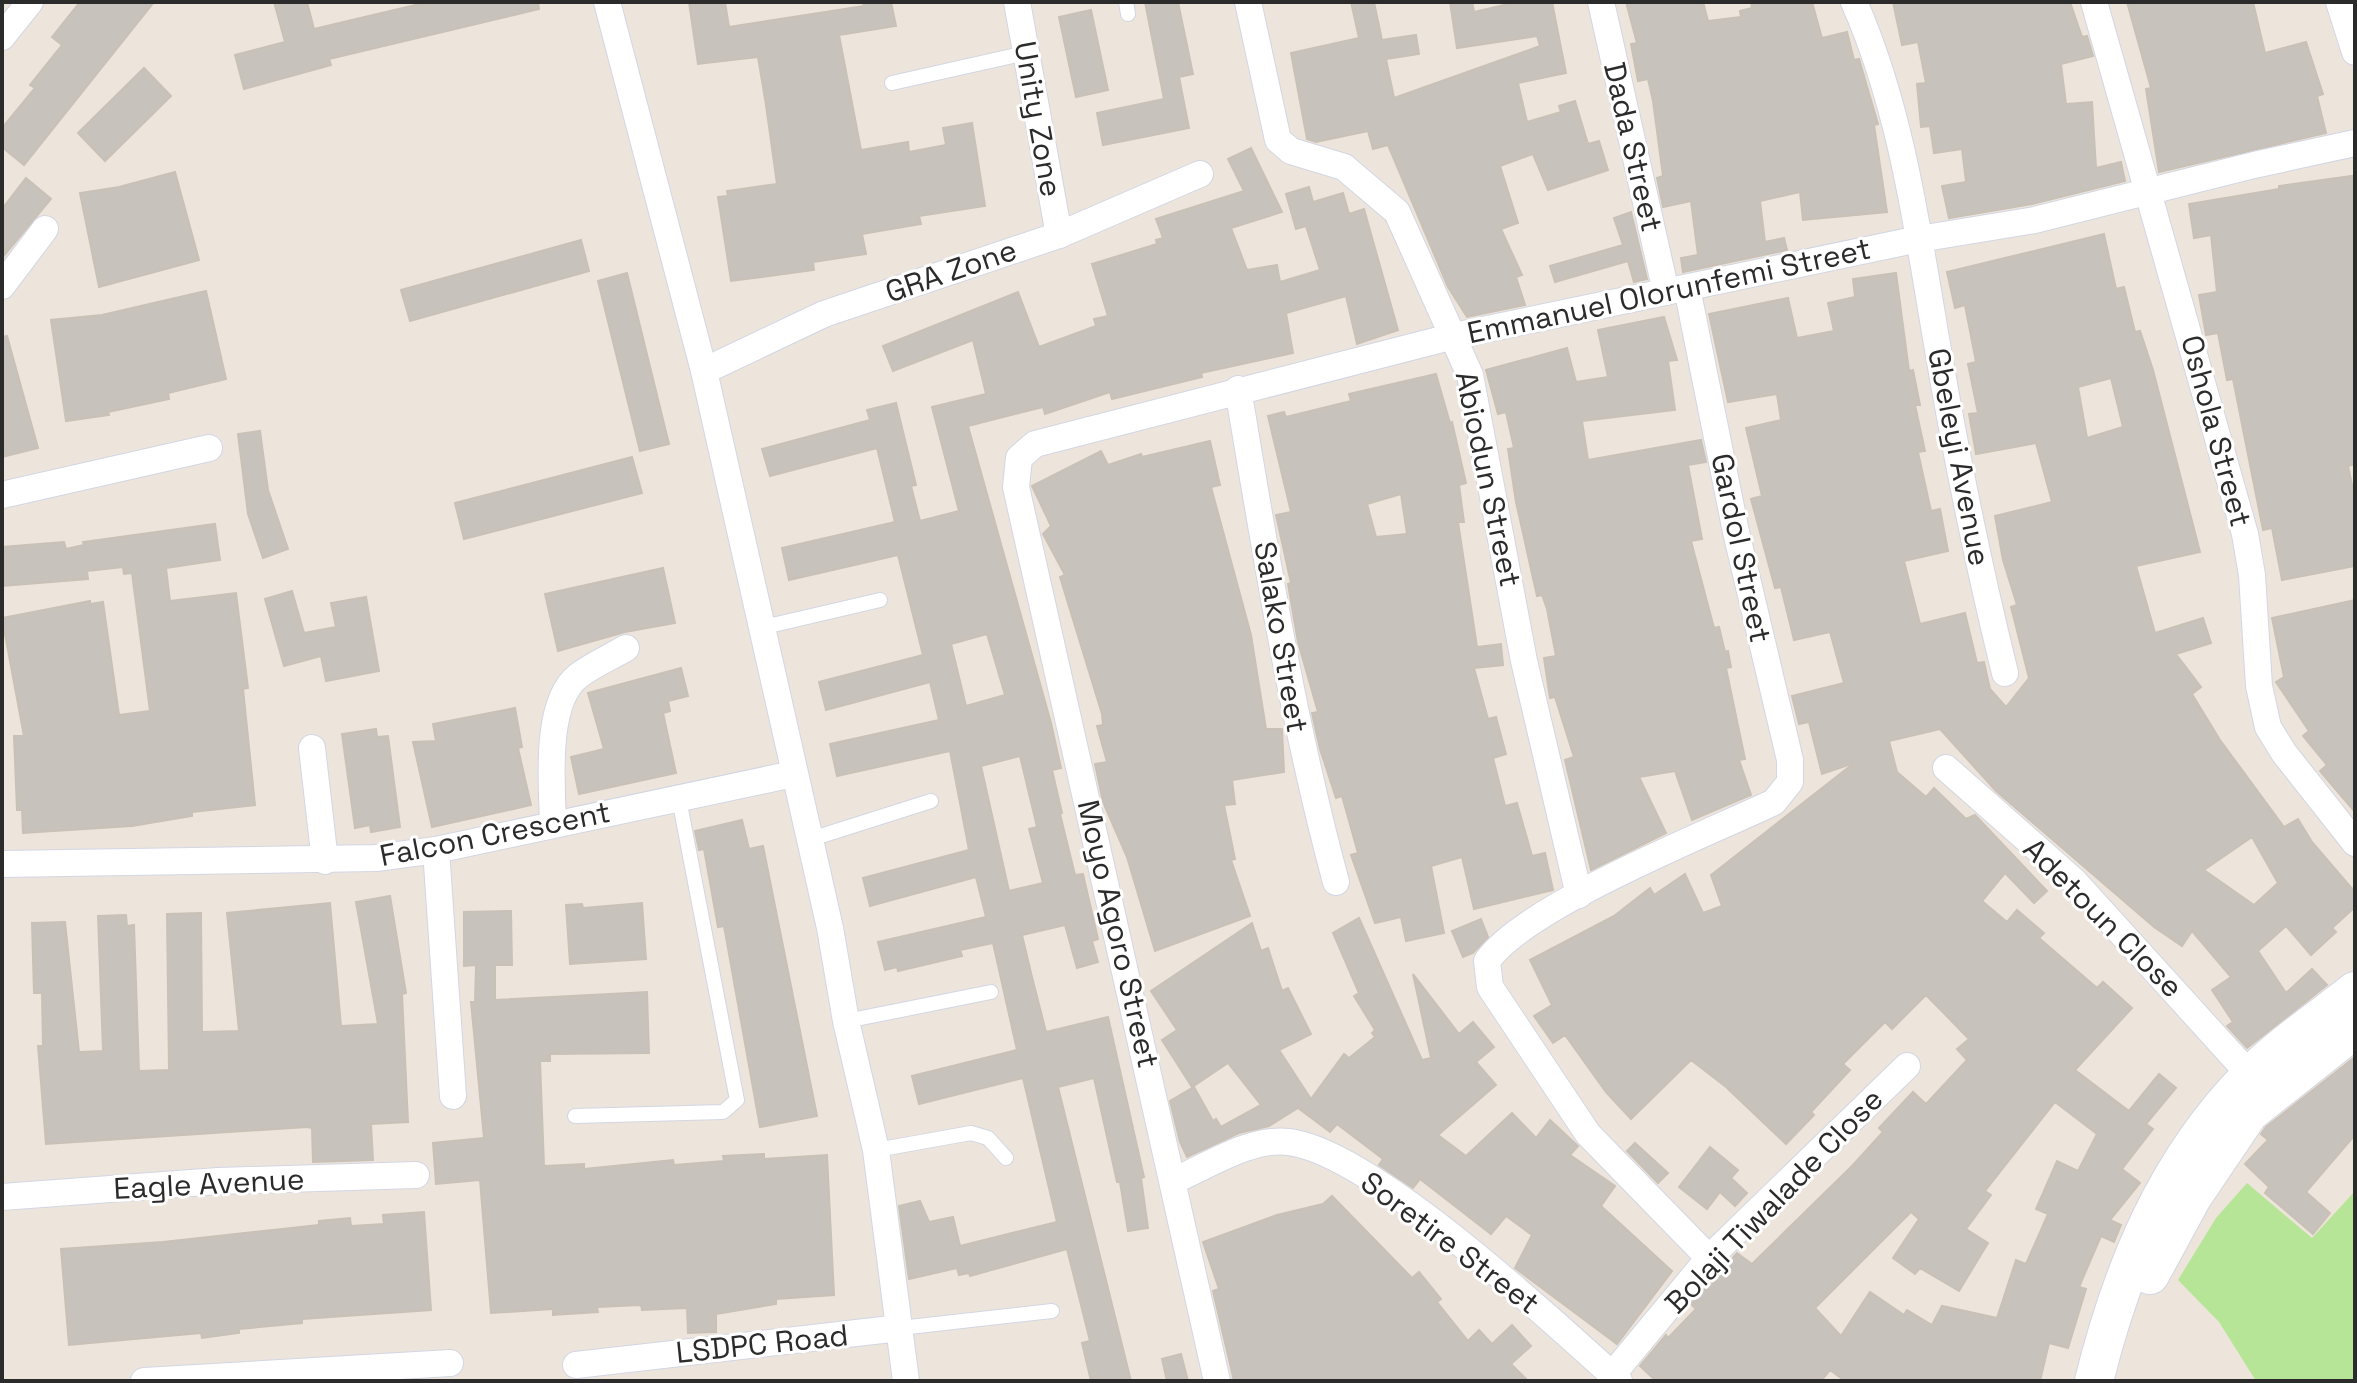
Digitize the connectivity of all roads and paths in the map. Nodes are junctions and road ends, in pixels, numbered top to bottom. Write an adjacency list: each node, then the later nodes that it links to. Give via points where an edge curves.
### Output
1 (30, 2): 9 (street)
2 (607, 2): 22 (street)
3 (1017, 2): 11 (street, Unity Zone)
4 (1248, 2): 21 (street, Abiodun Street, via 1278,140 1291,151 1344,167 1397,212)
5 (1601, 2): 20 (street, Dada Street)
6 (1854, 2): 18 (street, Gbeleyi Avenue, via 1878,58)
7 (2094, 2): 15 (street, Oshola Street)
8 (2339, 2): 10 (street)
9 (2, 37)
10 (2355, 52)
11 (1026, 53): 12 (lane); 17 (street, Unity Zone)
12 (892, 83)
13 (2355, 143): 15 (street, Emmanuel Olorunfemi Street)
14 (1200, 174): 17 (street, GRA Zone)
15 (2150, 192): 18 (street, Emmanuel Olorunfemi Street, via 2035,220); 38 (street, Oshola Street, via 2245,534 2259,686 2268,727)
16 (45, 229): 19 (street)
17 (1059, 235): 22 (street, GRA Zone, via 824,314)
18 (1919, 239): 20 (street, Emmanuel Olorunfemi Street); 30 (street, Gbeleyi Avenue, via 1975,553)
19 (2, 286)
20 (1676, 290): 21 (street, Emmanuel Olorunfemi Street); 43 (street, Gardol Street, via 1790,760 1790,782 1774,802)
21 (1454, 336): 23 (street, Emmanuel Olorunfemi Street); 43 (street, Abiodun Street, via 1470,375 1524,661)
22 (704, 371): 28 (street)
23 (1238, 389): 25 (street, Emmanuel Olorunfemi Street, via 1035,444 1019,458); 42 (street, Salako Street, via 1284,666)
24 (209, 448): 26 (street)
25 (1016, 487): 55 (street, Moyo Agoro Street)
26 (2, 495)
27 (880, 600): 28 (lane)
28 (760, 628): 33 (street)
29 (626, 648): 36 (street, via 576,678 557,713 551,751)
30 (2005, 673)
31 (312, 748): 40 (street)
32 (1946, 768): 49 (street, Adetoun Close, via 2074,881)
33 (793, 774): 34 (street, Falcon Crescent); 37 (street)
34 (679, 799): 36 (street, Falcon Crescent); 51 (lane, via 737,1100 723,1112)
35 (931, 801): 37 (lane)
36 (553, 824): 39 (street, Falcon Crescent)
37 (808, 840): 46 (street)
38 (2355, 843)
39 (436, 850): 40 (street, Falcon Crescent); 50 (street)
40 (325, 861): 41 (street, Falcon Crescent)
41 (2, 864)
42 (1336, 882)
43 (1579, 895): 57 (street, via 1499,943 1487,961 1490,987 1588,1134)
44 (2355, 991): 49 (main road)
45 (991, 992): 46 (lane)
46 (846, 1021): 52 (street)
47 (2355, 1029): 68 (main road, via 2249,1113 2193,1196 2151,1272)
48 (1907, 1066): 57 (street, Bolaji Tiwalade Close)
49 (2251, 1076): 67 (main road, via 2178,1167 2154,1210 2127,1267)
50 (453, 1096)
51 (575, 1116)
52 (876, 1150): 53 (lane, via 971,1133 988,1138); 59 (street)
53 (1006, 1158)
54 (416, 1175): 56 (street, Eagle Avenue, via 218,1181)
55 (1175, 1180): 63 (street, Soretire Street, via 1263,1143 1290,1142 1324,1153 1382,1185 1500,1276); 66 (street, Moyo Agoro Street)
56 (2, 1197)
57 (1709, 1258): 63 (street, Bolaji Tiwalade Close)
58 (1052, 1311): 59 (lane)
59 (900, 1328): 61 (street, LSDPC Road); 65 (street)
60 (450, 1363): 62 (street)
61 (576, 1365)
62 (296, 1377): 64 (street)
63 (1615, 1378)
64 (144, 1381)
65 (906, 1381)
66 (1217, 1381)
67 (2094, 1381)
68 (2117, 1381)

